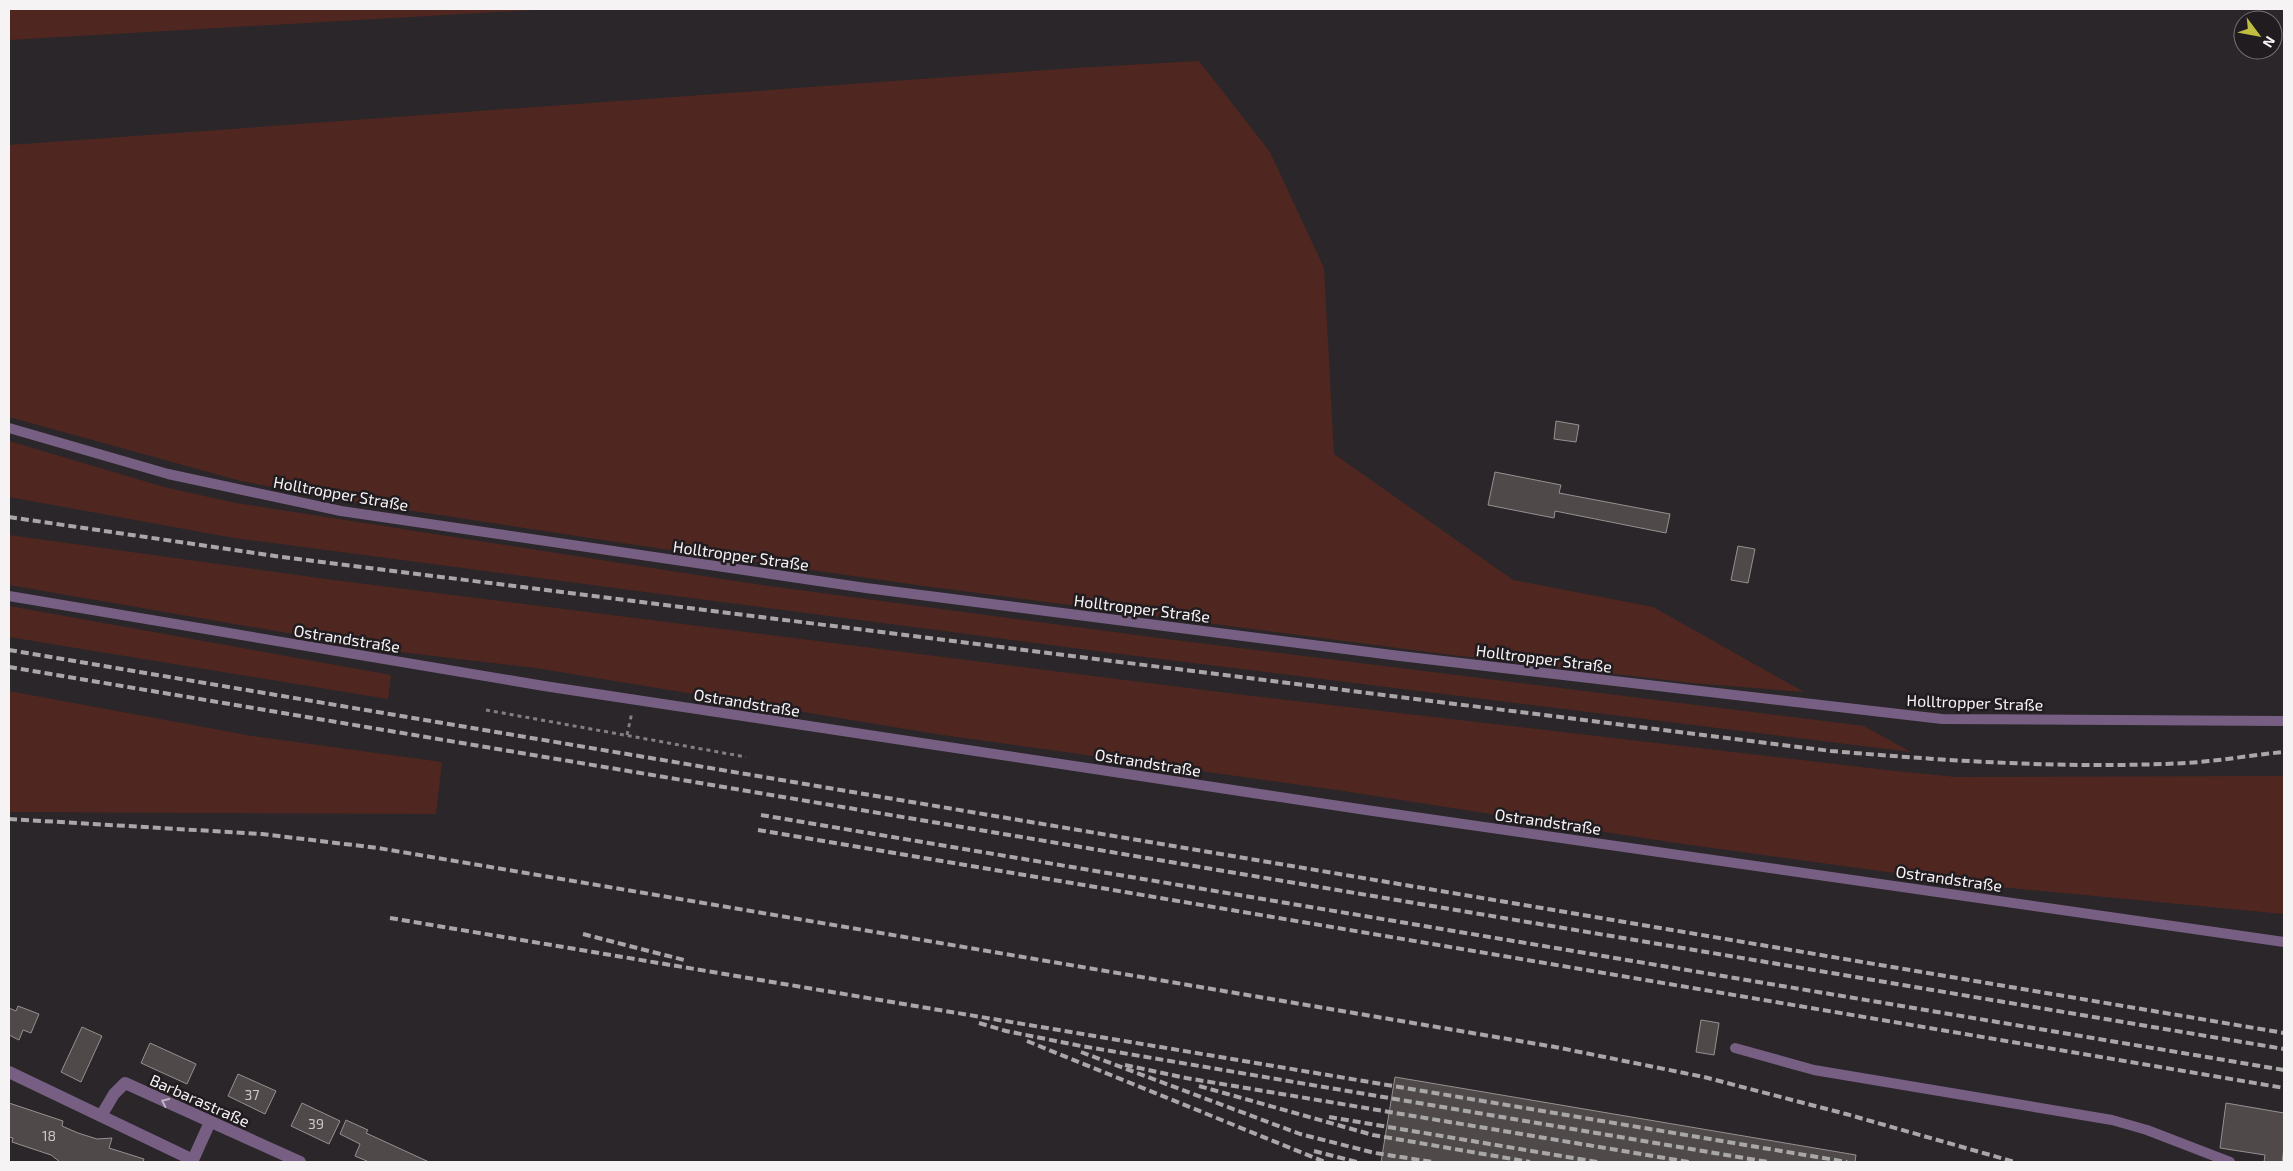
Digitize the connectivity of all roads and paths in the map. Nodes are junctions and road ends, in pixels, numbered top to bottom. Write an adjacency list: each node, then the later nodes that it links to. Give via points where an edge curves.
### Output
1 (9, 428): 5 (lane, Holltropper Straße, via 168,474 341,511 866,588 1410,657 1942,719)
2 (9, 596): 3 (lane, Ostrandstraße)
3 (635, 700): 6 (path); 8 (lane, Ostrandstraße, via 1366,810)
4 (486, 710): 6 (path)
5 (2284, 722)
6 (627, 735): 7 (path)
7 (746, 757)
8 (2284, 942)
9 (1735, 1048): 15 (lane, via 1814,1070 2112,1120)
10 (9, 1072): 11 (street)
11 (101, 1116): 12 (street, Barbarastraße, one-way to 11, via 125,1083); 13 (street)
12 (210, 1122): 13 (street); 14 (street, Barbarastraße)
13 (193, 1161)
14 (300, 1162)
15 (2230, 1162)

